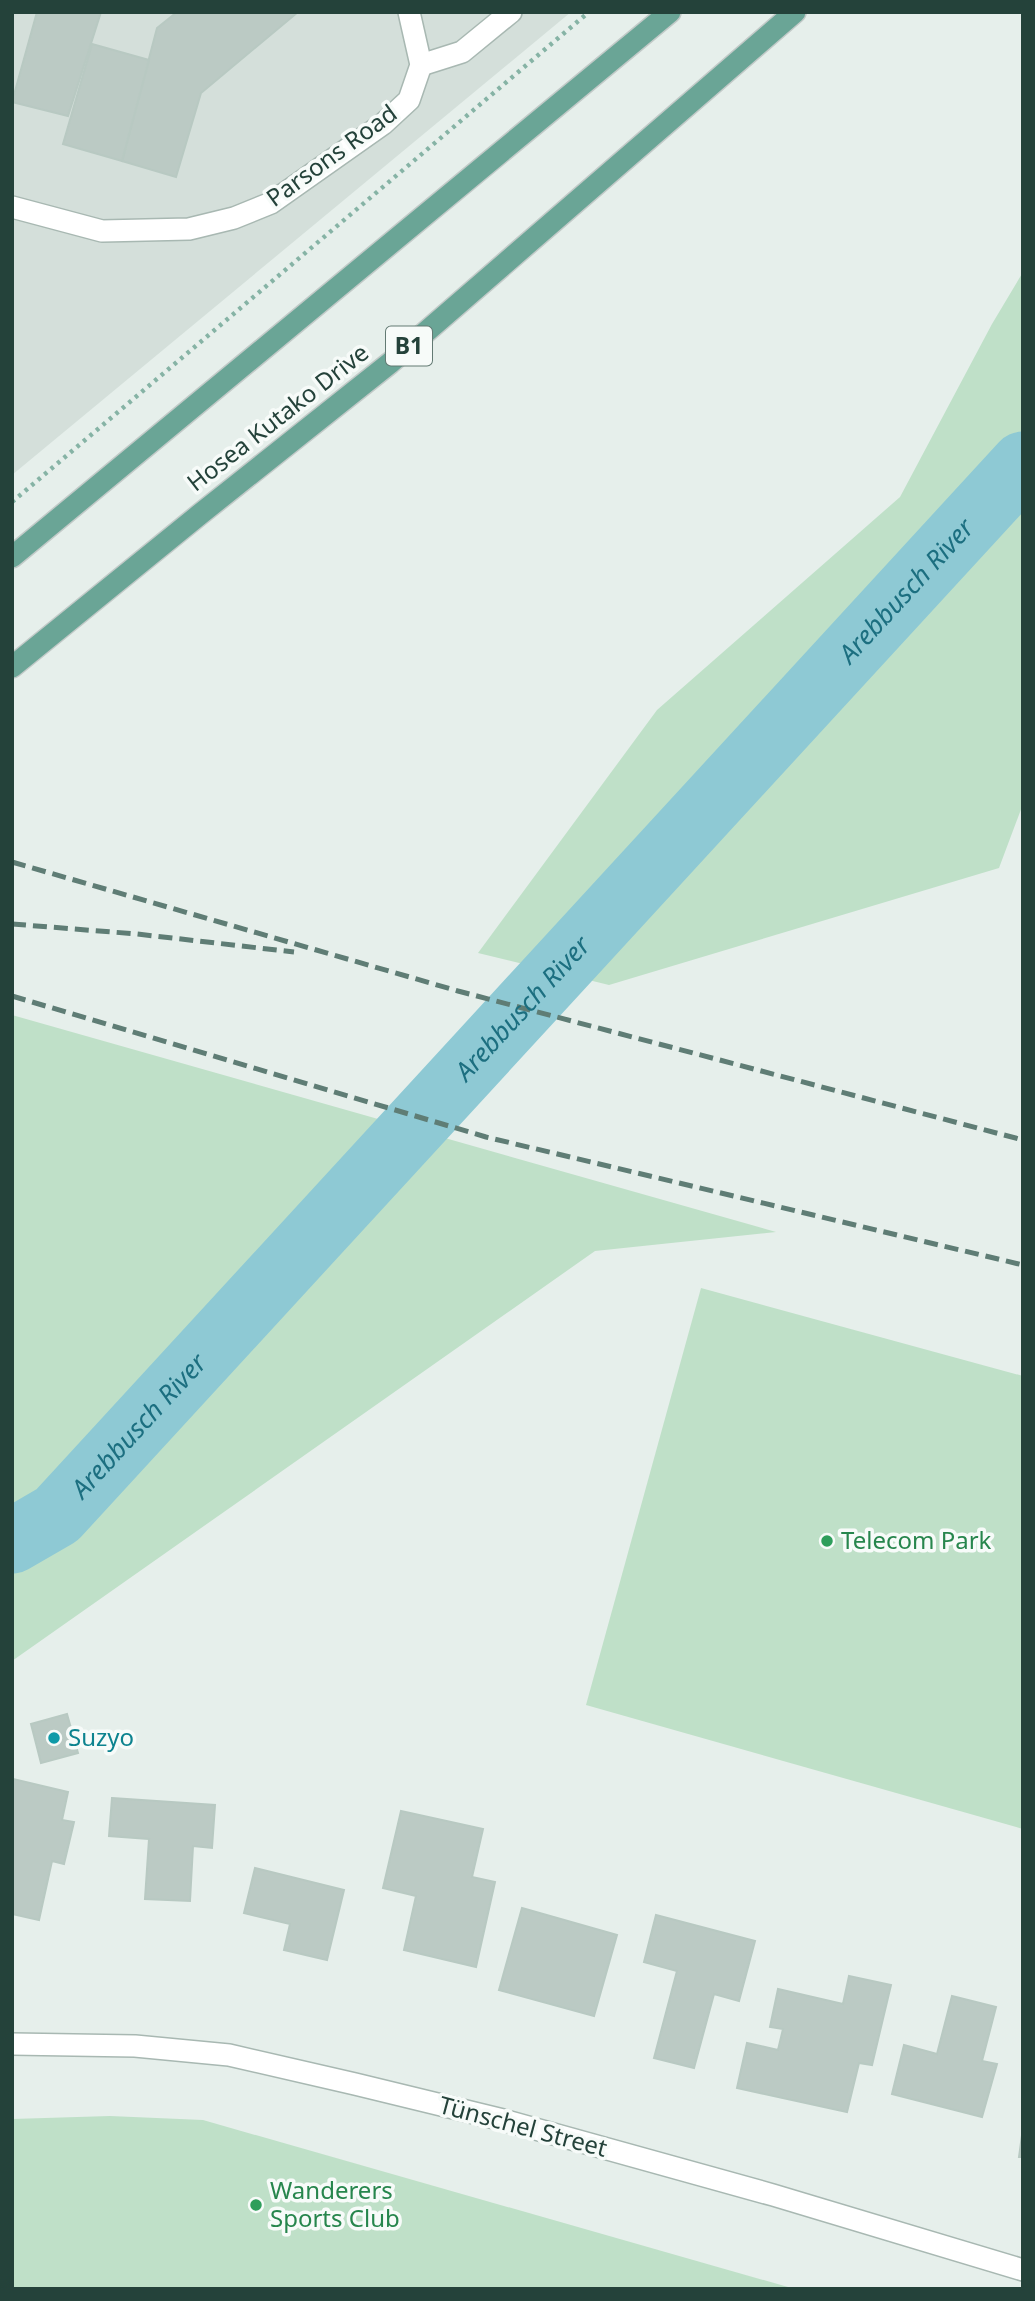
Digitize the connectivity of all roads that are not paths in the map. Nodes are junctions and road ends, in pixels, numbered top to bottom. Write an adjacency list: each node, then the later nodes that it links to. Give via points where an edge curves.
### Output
1 (409, 12): 5 (street)
2 (512, 12): 5 (street, via 462,52)
3 (795, 12): 8 (main road, Hosea Kutako Drive / B1, via 390,363)
4 (666, 14): 7 (main road)
5 (421, 65): 6 (street, Parsons Road, via 409,100 383,124 271,203 234,218 189,229 102,231)
6 (12, 207)
7 (12, 557)
8 (12, 667)
9 (12, 2044): 10 (street, Tünschel Street, via 135,2046 229,2056 317,2075 503,2120)
10 (1023, 2270)

